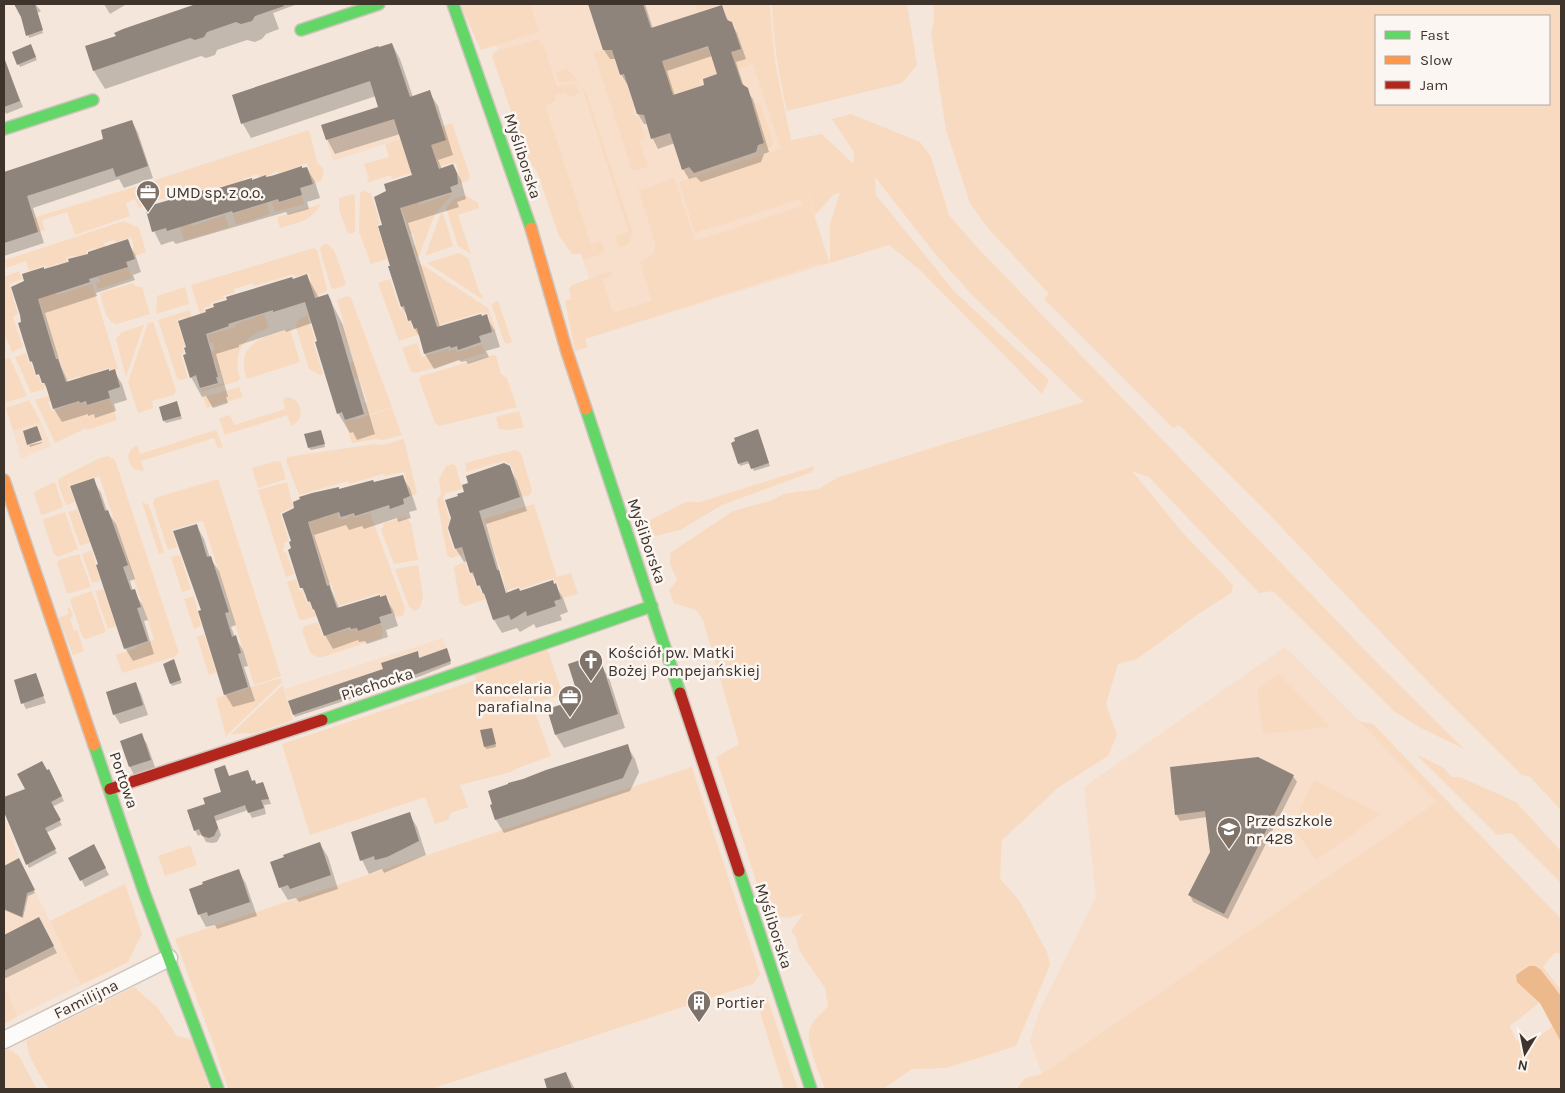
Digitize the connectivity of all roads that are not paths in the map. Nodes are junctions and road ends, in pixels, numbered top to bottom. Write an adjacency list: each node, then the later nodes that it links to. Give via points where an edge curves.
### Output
1 (379, 4): 3 (street)
2 (453, 4): 7 (street, Myśliborska, via 480,77)
3 (301, 30)
4 (93, 100): 5 (street)
5 (4, 129)
6 (5, 487): 8 (street, Portowa)
7 (652, 606): 8 (street, Piechocka, via 420,687); 12 (street, Myśliborska)
8 (110, 789): 9 (street, Portowa)
9 (169, 958): 10 (street, Familijna); 11 (street, Portowa)
10 (4, 1040)
11 (218, 1089)
12 (810, 1089)

